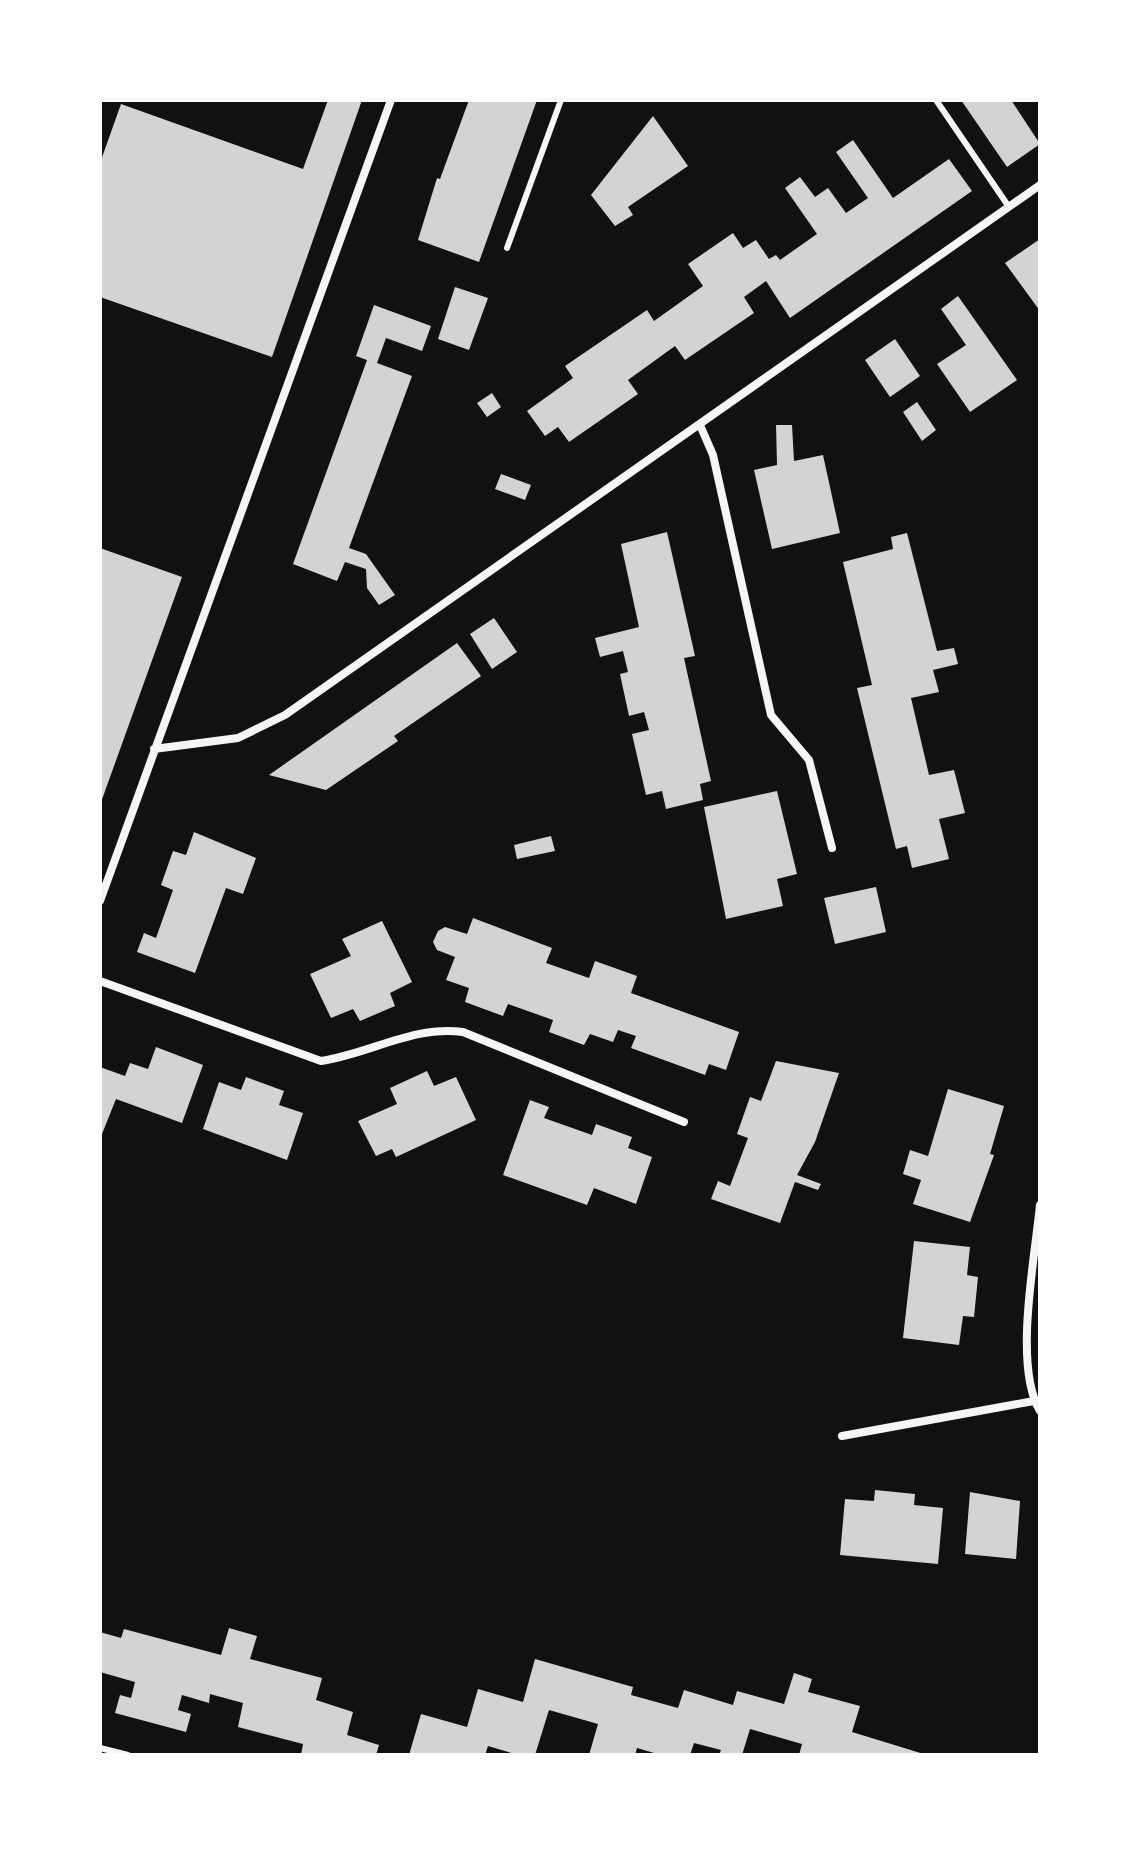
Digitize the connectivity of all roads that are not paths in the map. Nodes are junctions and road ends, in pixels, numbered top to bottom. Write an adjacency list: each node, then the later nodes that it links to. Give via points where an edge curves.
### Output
1 (391, 100): 8 (street)
2 (561, 100): 6 (lane)
3 (936, 100): 5 (lane)
4 (1040, 185): 5 (street)
5 (1009, 207): 7 (street)
6 (507, 248)
7 (700, 425): 8 (street, via 285,715 238,738); 9 (street, via 713,455 771,715 809,760)
8 (154, 749): 10 (street)
9 (832, 848)
10 (100, 901)
11 (100, 981): 12 (street, via 321,1061 434,1030 463,1032)
12 (684, 1122)
13 (1040, 1205): 14 (street, via 1027,1356)
14 (1034, 1401): 15 (street); 16 (street)
15 (1040, 1411)
16 (842, 1436)
17 (100, 1748): 18 (lane)
18 (128, 1755)

